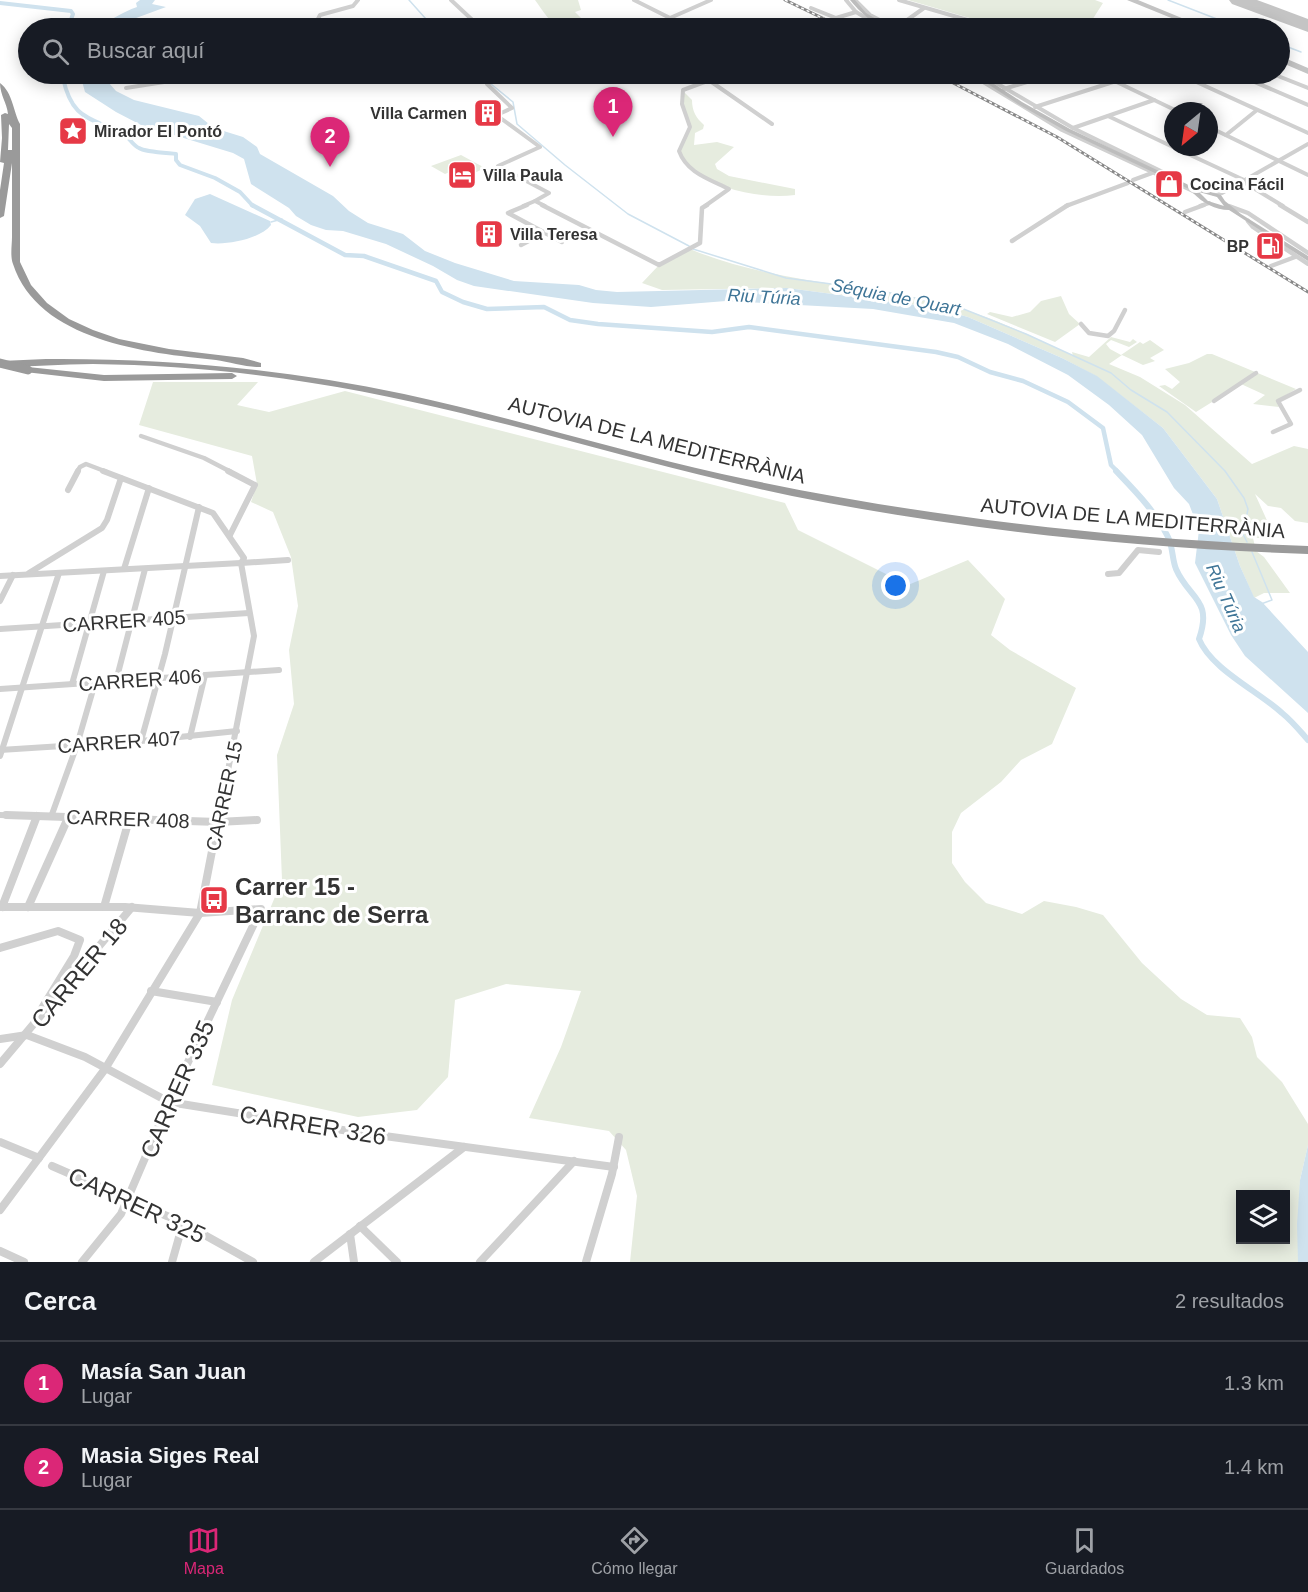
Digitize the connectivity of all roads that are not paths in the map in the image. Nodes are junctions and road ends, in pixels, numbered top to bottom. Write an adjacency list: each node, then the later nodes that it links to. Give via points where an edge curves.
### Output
1 (358, 0): 10 (street, via 353,6)
2 (451, 0): 11 (street)
3 (634, 0): 12 (street)
4 (711, 0): 12 (street)
5 (899, 0): 8 (street)
6 (852, 1): 9 (street); 14 (main road); 15 (street)
7 (811, 8): 9 (street, via 836,18)
8 (925, 8): 16 (street); 17 (street)
9 (856, 12): 13 (street)
10 (319, 18)
11 (470, 18)
12 (670, 18)
13 (865, 18)
14 (871, 18)
15 (876, 18)
16 (910, 18)
17 (960, 18)
18 (1290, 81): 33 (street)
19 (151, 84): 32 (street)
20 (487, 84): 60 (street, via 512,108 499,117 540,147 498,166 549,193)
21 (699, 84): 60 (street, via 681,93 690,127 679,151 691,169 729,189 702,208 702,237 696,245 658,265)
22 (716, 84): 43 (street)
23 (986, 84): 52 (street, via 1062,130)
24 (991, 84): 58 (main road, via 1052,121)
25 (996, 84): 34 (street)
26 (1020, 84): 34 (street)
27 (1106, 84): 39 (street)
28 (1121, 84): 36 (street)
29 (1201, 84): 40 (street)
30 (1259, 84): 38 (street)
31 (0, 85): 42 (highway)
32 (126, 88)
33 (1308, 88)
34 (1004, 89): 39 (street)
35 (0, 100): 54 (highway, via 6,130)
36 (1154, 100): 37 (street); 41 (street)
37 (1164, 105)
38 (1308, 105)
39 (1035, 107): 44 (street)
40 (1257, 110): 46 (street); 47 (street)
41 (1108, 116): 44 (street); 48 (street)
42 (14, 120): 63 (highway); 79 (highway, via 16,262 23,280 39,300 75,325 120,342)
43 (772, 124)
44 (1072, 128): 58 (street)
45 (1218, 131): 47 (street)
46 (1308, 133)
47 (1226, 135): 51 (street)
48 (1164, 143)
49 (1308, 144): 51 (street)
50 (1192, 156): 56 (street)
51 (1278, 161): 53 (street); 56 (street)
52 (1152, 173): 55 (street); 59 (street)
53 (1308, 175)
54 (0, 176)
55 (1133, 180)
56 (1243, 181): 59 (street); 65 (street)
57 (1128, 183): 67 (street, via 1071,203)
58 (1180, 183): 59 (main road)
59 (1210, 198): 61 (street); 62 (main road); 62 (main road); 70 (street, via 1248,213)
60 (535, 201): 66 (street, via 508,213)
61 (1185, 212)
62 (1239, 215): 64 (main road)
63 (0, 216)
64 (1248, 221): 71 (street); 72 (main road)
65 (1308, 222)
66 (544, 233): 68 (street); 69 (street)
67 (1012, 241)
68 (562, 242)
69 (521, 244)
70 (1308, 253)
71 (1295, 257): 73 (street); 74 (street)
72 (1308, 259)
73 (1308, 264)
74 (1271, 266)
75 (1125, 310): 76 (street, via 1108,336 1089,333)
76 (1081, 324)
77 (0, 358): 79 (highway, AUTOVIA DE LA MEDITERRÀNIA, via 105,356)
78 (0, 363): 81 (highway, AUTOVIA DE LA MEDITERRÀNIA, via 206,367); 81 (highway, bridge, via 104,378 255,376)
79 (258, 365): 91 (highway, AUTOVIA DE LA MEDITERRÀNIA, via 404,389 796,485 957,513)
80 (1256, 373): 83 (street)
81 (361, 388): 91 (highway, AUTOVIA DE LA MEDITERRÀNIA, via 794,493 956,520)
82 (1300, 390): 84 (street, via 1278,401 1291,424)
83 (1214, 401)
84 (1273, 432)
85 (141, 436): 90 (street, via 204,458 255,485)
86 (121, 478): 87 (street); 88 (street, via 86,464 80,467); 103 (street, via 102,528)
87 (148, 488): 89 (street); 98 (street)
88 (69, 490)
89 (199, 507): 90 (street, via 219,519); 97 (street)
90 (230, 535): 96 (street, CARRER 15, via 244,558)
91 (1119, 535): 92 (highway, AUTOVIA DE LA MEDITERRÀNIA); 93 (highway, AUTOVIA DE LA MEDITERRÀNIA, via 1195,546)
92 (1308, 544)
93 (1308, 550)
94 (1160, 552): 104 (street, via 1144,548 1131,552 1119,573)
95 (288, 560): 96 (street)
96 (241, 563): 97 (street); 107 (street, CARRER 15)
97 (186, 566): 99 (street); 108 (street)
98 (124, 569): 99 (street); 100 (street)
99 (145, 569): 109 (street)
100 (104, 571): 101 (street); 110 (street)
101 (59, 573): 103 (street); 111 (street)
102 (13, 574): 103 (street); 105 (street); 106 (street)
103 (28, 574)
104 (1108, 574)
105 (0, 576)
106 (0, 601)
107 (249, 613): 108 (street, CARRER 405); 114 (street, CARRER 15, via 254,636)
108 (176, 618): 109 (street, CARRER 405); 116 (street)
109 (132, 621): 110 (street, CARRER 405); 117 (street)
110 (89, 624): 111 (street, CARRER 405); 119 (street)
111 (42, 627): 112 (street, CARRER 405); 120 (street)
112 (0, 629)
113 (279, 670): 114 (street, CARRER 406)
114 (247, 672): 115 (street, CARRER 406); 122 (street, CARRER 15)
115 (205, 675): 116 (street, CARRER 406); 123 (street)
116 (160, 678): 117 (street, CARRER 406); 124 (street)
117 (116, 681): 118 (street, CARRER 406)
118 (95, 683): 119 (street, CARRER 406); 125 (street)
119 (72, 684): 120 (street, CARRER 406)
120 (22, 688): 121 (street, CARRER 406); 126 (street)
121 (0, 689)
122 (237, 731): 123 (street, CARRER 407); 133 (street, CARRER 15)
123 (190, 736): 124 (street, CARRER 407)
124 (141, 741): 125 (street, CARRER 407)
125 (77, 745): 126 (street, CARRER 407); 129 (street)
126 (1, 752)
127 (0, 815): 128 (street, CARRER 408)
128 (37, 816): 129 (street, CARRER 408); 134 (street)
129 (51, 817): 130 (street, CARRER 408)
130 (68, 818): 131 (street, CARRER 408); 135 (street)
131 (129, 820): 133 (street, CARRER 408); 136 (street)
132 (257, 820): 133 (street, CARRER 408)
133 (218, 822): 138 (street, CARRER 15)
134 (1, 907): 135 (street)
135 (28, 907): 136 (street)
136 (104, 907): 137 (street)
137 (132, 907): 138 (street); 142 (street, CARRER 18)
138 (200, 913): 140 (street, CARRER 15); 141 (street, CARRER 335, via 261,909)
139 (0, 948): 142 (street, via 58,931 80,940 36,1018)
140 (151, 991): 141 (street); 146 (street, CARRER 15)
141 (217, 1002): 147 (street, CARRER 335)
142 (38, 1022): 143 (street, CARRER 18)
143 (27, 1035): 144 (street); 145 (street, CARRER 18); 146 (street, CARRER 326, via 85,1057)
144 (0, 1039)
145 (0, 1064)
146 (105, 1069): 147 (street, CARRER 326); 151 (street, CARRER 15)
147 (169, 1102): 150 (street, CARRER 326); 155 (street, CARRER 335)
148 (620, 1137): 154 (street)
149 (0, 1142): 151 (street)
150 (464, 1147): 152 (street, CARRER 326); 158 (street)
151 (39, 1158): 156 (street, CARRER 15)
152 (574, 1161): 154 (street, CARRER 326); 168 (street)
153 (52, 1166): 155 (street, CARRER 325)
154 (614, 1167): 169 (street)
155 (129, 1199): 157 (street, CARRER 325); 162 (street, CARRER 335, via 122,1214)
156 (0, 1210)
157 (183, 1223): 163 (street); 164 (street, CARRER 325)
158 (360, 1226): 159 (street); 167 (street)
159 (350, 1234): 165 (street); 166 (street)
160 (0, 1251): 161 (street)
161 (24, 1262)
162 (82, 1262)
163 (172, 1262)
164 (254, 1262)
165 (314, 1262)
166 (354, 1262)
167 (396, 1262)
168 (480, 1262)
169 (586, 1262)

